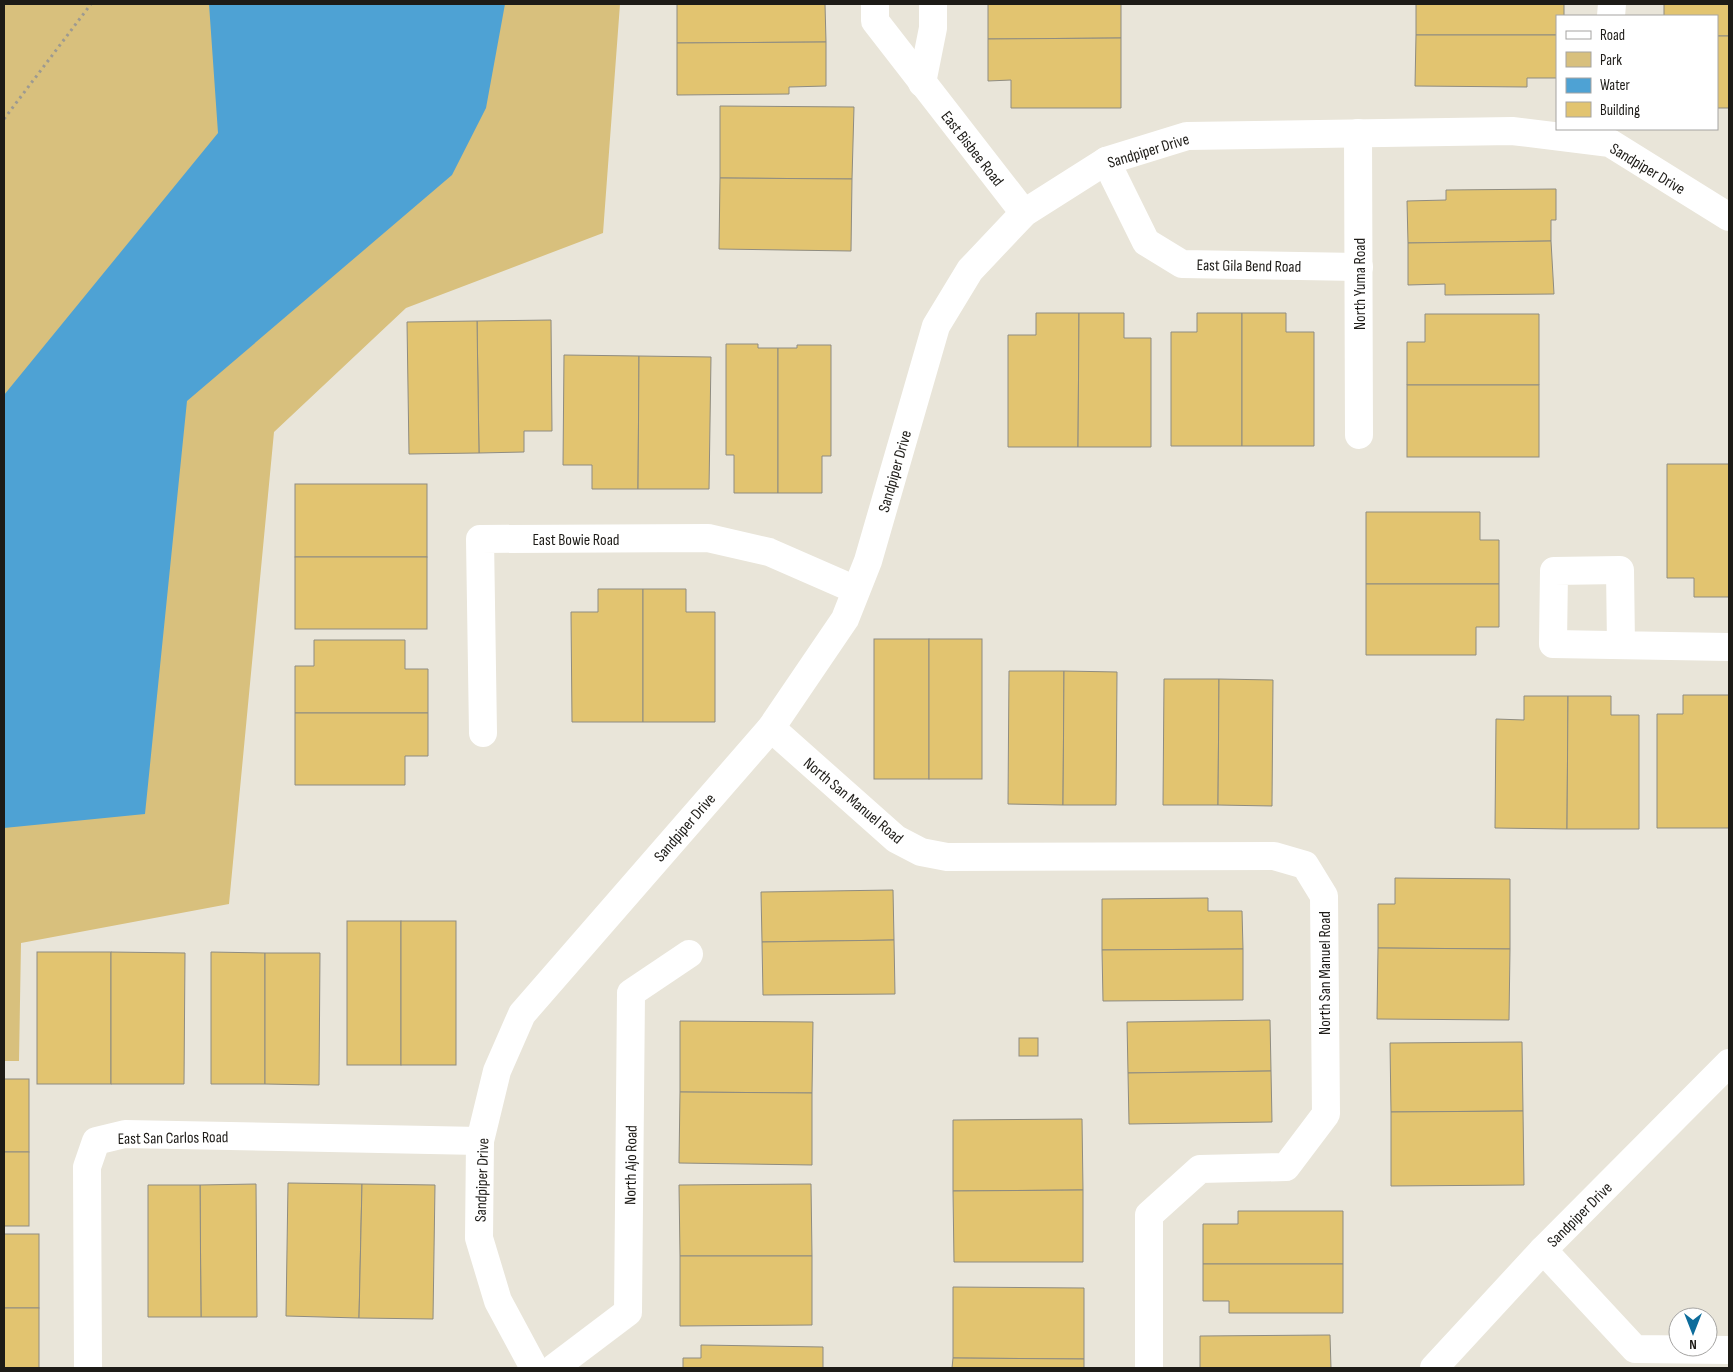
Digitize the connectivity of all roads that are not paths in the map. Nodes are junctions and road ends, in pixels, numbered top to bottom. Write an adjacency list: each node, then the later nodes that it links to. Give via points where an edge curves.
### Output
1 (875, 4): 3 (street, East Bisbee Road, via 875,21)
2 (933, 4): 3 (street, via 933,28)
3 (922, 83): 7 (street, East Bisbee Road)
4 (1358, 133): 5 (street, Sandpiper Drive, via 1512,130); 6 (street, Sandpiper Drive, via 1187,136); 9 (street, North Yuma Road)
5 (1610, 136): 8 (street, Sandpiper Drive)
6 (1106, 161): 7 (street, Sandpiper Drive); 9 (street, East Gila Bend Road, via 1146,242 1182,264)
7 (1024, 213): 11 (street, Sandpiper Drive, via 970,270 936,326 868,561)
8 (1729, 217)
9 (1359, 267): 10 (street, North Yuma Road)
10 (1359, 435)
11 (856, 590): 14 (street, Sandpiper Drive, via 845,619); 15 (street, East Bowie Road, via 769,552 708,538 480,539)
12 (1621, 645): 13 (street)
13 (1729, 647)
14 (771, 728): 18 (street, Sandpiper Drive, via 522,1014 497,1071); 24 (street, North San Manuel Road, via 896,840 921,852 947,857 1274,856 1305,865 1324,896 1326,1114 1286,1166 1200,1168 1149,1215)
15 (483, 733)
16 (688, 954): 23 (street, North Ajo Road, via 631,993 628,1312)
17 (1729, 1064): 19 (street, Sandpiper Drive)
18 (480, 1141): 21 (street, East San Carlos Road, via 125,1134 96,1141 87,1167); 22 (street, Sandpiper Drive, via 479,1238 498,1301)
19 (1543, 1250): 20 (street, via 1635,1349); 25 (street, Sandpiper Drive)
20 (1729, 1350)
21 (88, 1368)
22 (534, 1368)
23 (554, 1368)
24 (1149, 1368)
25 (1434, 1368)

